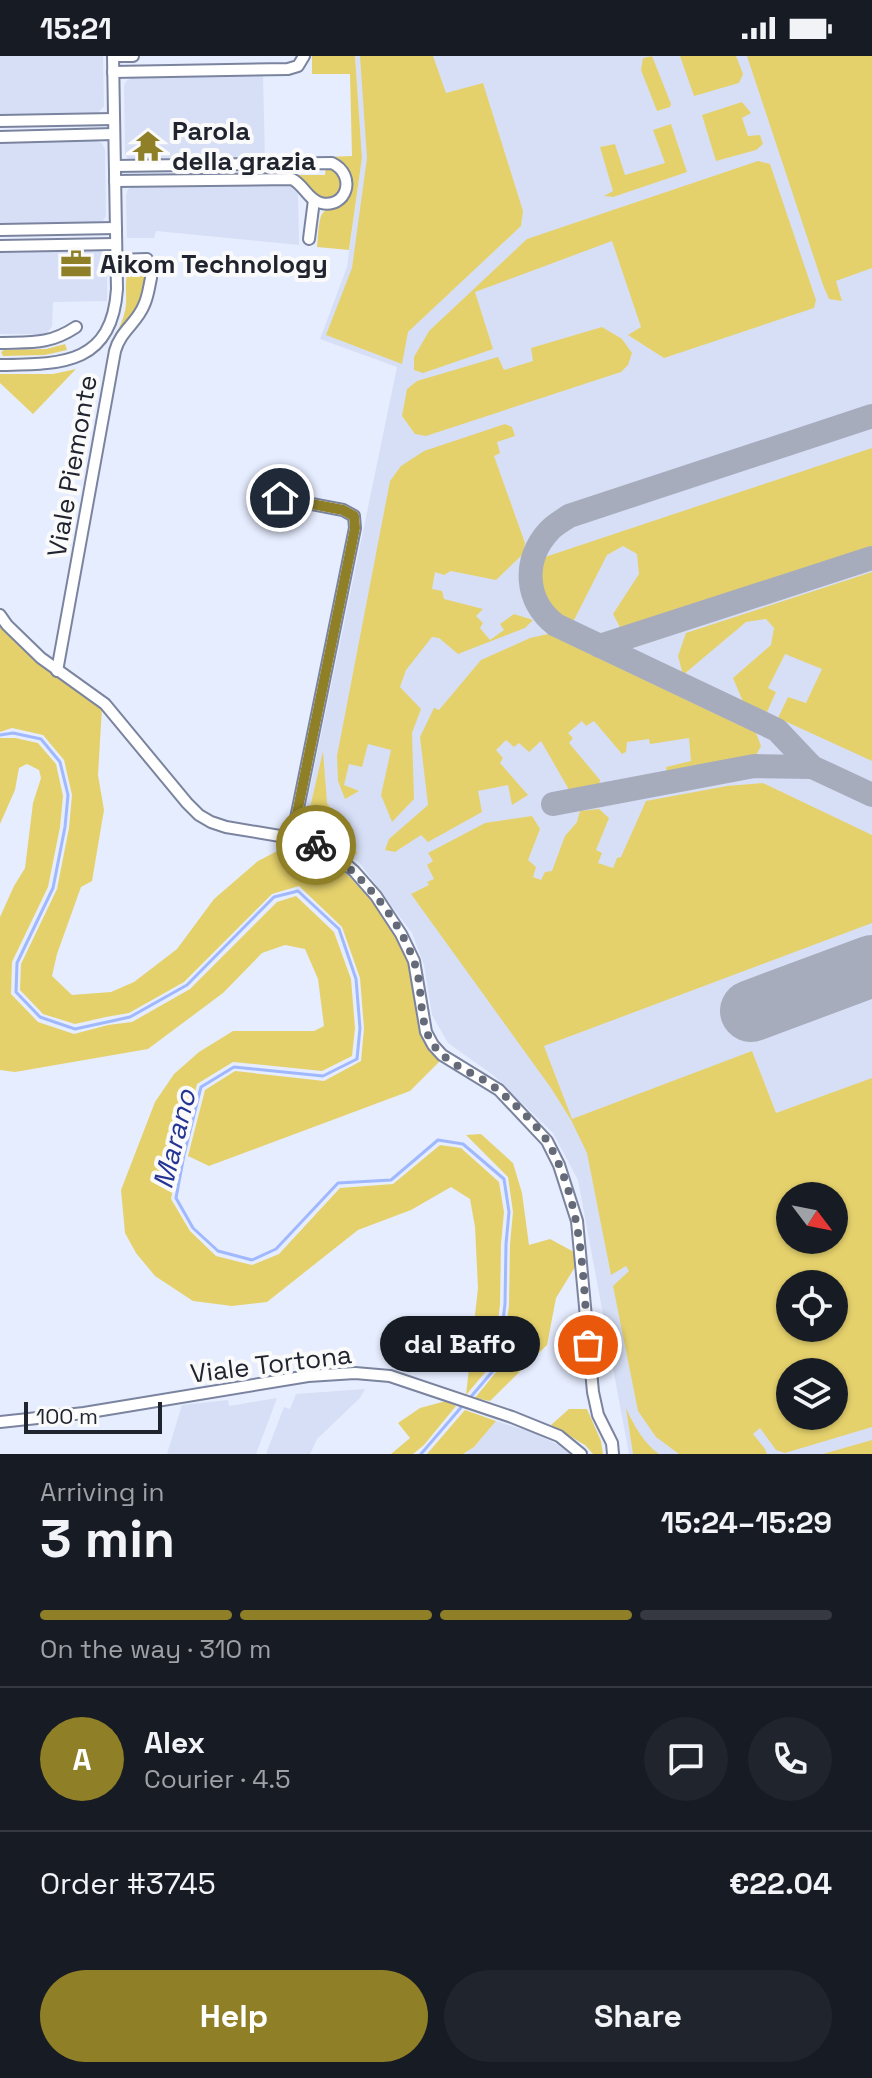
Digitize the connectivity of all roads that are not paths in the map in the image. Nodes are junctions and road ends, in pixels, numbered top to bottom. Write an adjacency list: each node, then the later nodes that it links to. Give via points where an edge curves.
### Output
1 (113, 56): 2 (street); 4 (street)
2 (133, 56)
3 (304, 56): 4 (street, via 288,69)
4 (113, 72): 5 (street)
5 (114, 119): 6 (street); 7 (street)
6 (0, 121)
7 (114, 134): 8 (street); 9 (street)
8 (0, 137)
9 (115, 166): 10 (street); 11 (street, via 338,166 346,176 343,195 326,204)
10 (115, 181): 11 (street, via 292,179); 12 (street)
11 (314, 200): 14 (street)
12 (116, 228): 13 (street); 15 (street)
13 (0, 230)
14 (309, 239)
15 (116, 244): 16 (street); 18 (street)
16 (0, 246)
17 (147, 259): 18 (street)
18 (116, 260): 22 (street, via 116,305 94,346 58,363)
19 (151, 278): 25 (street, Viale Piemonte, via 144,305 115,351)
20 (76, 327): 21 (street, via 46,342)
21 (0, 343)
22 (0, 365)
23 (280, 498): 26 (street, via 343,510 354,516 355,528)
24 (0, 615): 25 (street)
25 (57, 671): 26 (street, via 105,704 199,815 226,827)
26 (292, 838): 29 (street, via 313,843 341,860 376,896 414,961 433,1045 499,1090 547,1141 577,1221 593,1392)
27 (0, 1422): 28 (street, Viale Tortona, via 355,1373 390,1376 512,1417 559,1436)
28 (581, 1454)
29 (613, 1454)

